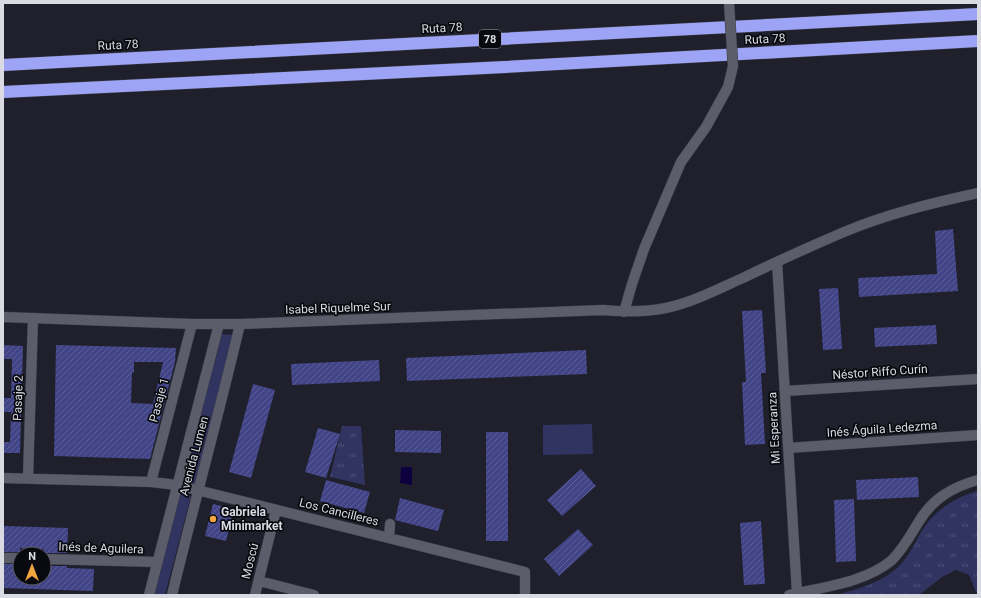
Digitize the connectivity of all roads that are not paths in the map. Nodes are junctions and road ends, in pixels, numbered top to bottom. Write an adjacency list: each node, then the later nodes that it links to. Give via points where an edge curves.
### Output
1 (729, 3): 8 (street, bridge, via 733,66 728,87 706,127 681,162 644,249)
2 (978, 14): 4 (highway, Ruta 78 / 78)
3 (978, 41): 5 (highway, Ruta 78)
4 (3, 65)
5 (3, 92)
6 (978, 193): 7 (street, Isabel Riquelme Sur, via 931,203 872,222)
7 (777, 262): 8 (street, Isabel Riquelme Sur, via 673,306); 15 (street, Mi Esperanza)
8 (624, 312): 13 (street, Isabel Riquelme Sur, via 603,310)
9 (3, 317): 10 (street, Isabel Riquelme Sur)
10 (33, 318): 11 (street, Isabel Riquelme Sur); 19 (street, Pasaje 2)
11 (192, 324): 12 (street, Isabel Riquelme Sur); 21 (street, Pasaje 1)
12 (219, 324): 13 (street, Isabel Riquelme Sur); 22 (street, Avenida Lumen)
13 (240, 324): 23 (street, Avenida Lumen)
14 (978, 379): 15 (street, Néstor Riffo Curín)
15 (785, 391): 17 (street, Mi Esperanza)
16 (978, 435): 17 (street, Inés Águila Ledezma)
17 (788, 448): 30 (street, Mi Esperanza)
18 (3, 478): 19 (street, Los Cancilleres)
19 (28, 478): 21 (street, Los Cancilleres)
20 (978, 480): 30 (street, via 952,489 936,500 924,513 904,546 878,570 858,578)
21 (151, 482): 22 (street, Los Cancilleres)
22 (177, 485): 23 (street, Los Cancilleres); 28 (street, Avenida Lumen)
23 (198, 490): 24 (street, Los Cancilleres); 32 (street, Avenida Lumen)
24 (276, 510): 26 (street, Los Cancilleres); 29 (street, Moscú)
25 (390, 524): 26 (street)
26 (389, 538): 35 (street, Los Cancilleres, via 525,572)
27 (52, 559): 28 (street, Inés de Aguilera)
28 (157, 562): 31 (street, Avenida Lumen)
29 (259, 581): 33 (street, Moscú); 34 (street)
30 (793, 594)
31 (149, 595)
32 (172, 595)
33 (255, 595)
34 (314, 595)
35 (525, 595)

